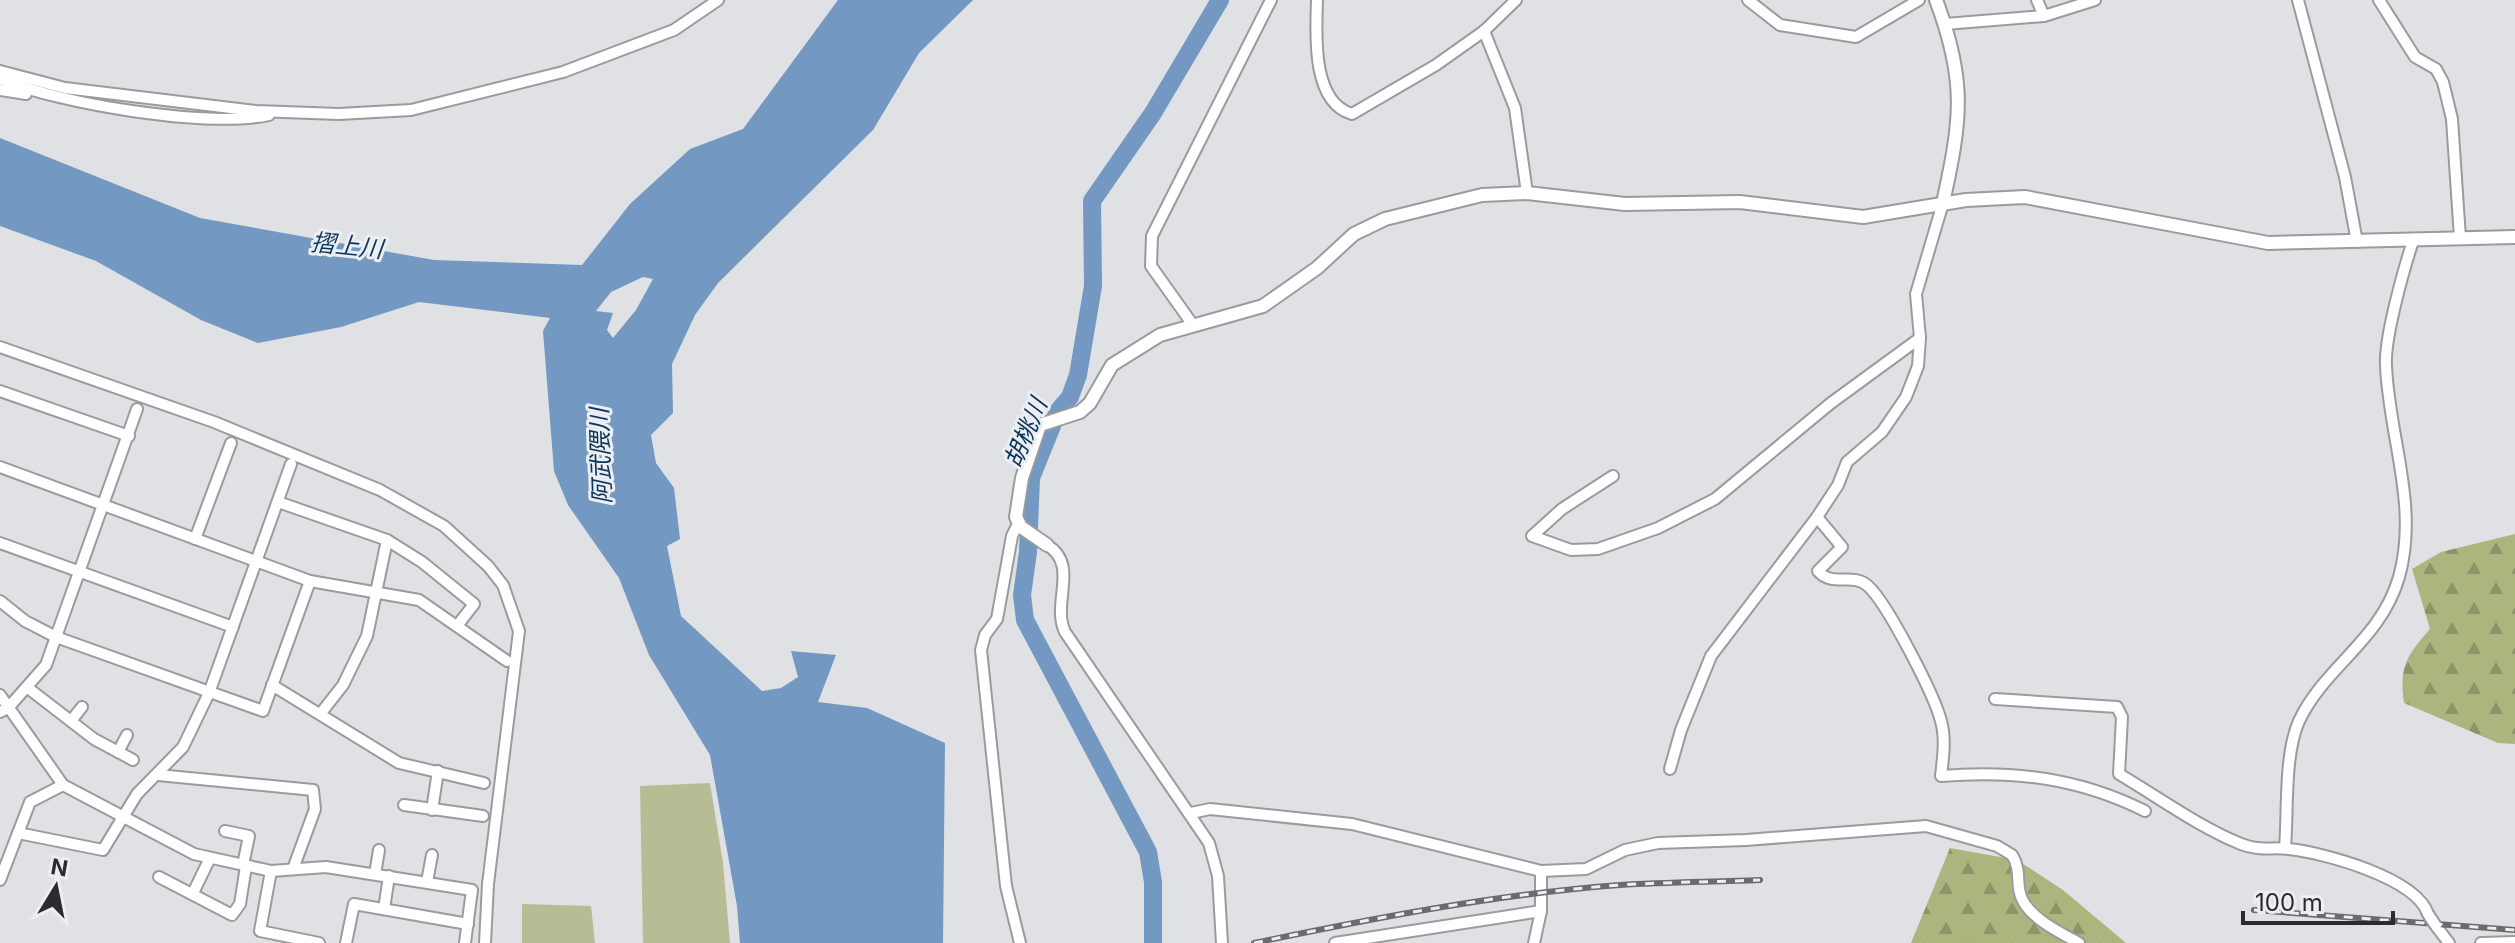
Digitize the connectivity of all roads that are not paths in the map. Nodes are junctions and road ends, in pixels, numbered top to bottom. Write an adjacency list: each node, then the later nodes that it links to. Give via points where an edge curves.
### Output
1 (718, 0): 19 (street, via 674,30 517,86 411,110)
2 (1271, 0): 26 (street, via 1152,236 1151,266)
3 (1317, 0): 14 (street, via 1322,81 1334,103 1352,114)
4 (1516, 0): 14 (street)
5 (1748, 0): 6 (street, via 1780,25 1856,37)
6 (1919, 0)
7 (1936, 0): 13 (street)
8 (2037, 0): 12 (street)
9 (2095, 0): 12 (street)
10 (2298, 0): 25 (street)
11 (2379, 0): 23 (street, via 2415,57 2436,69 2443,82 2452,119)
12 (2044, 16): 13 (street)
13 (1945, 24): 21 (street, via 1960,107)
14 (1484, 31): 20 (street, via 1515,108)
15 (0, 71): 19 (street, via 65,88)
16 (0, 79): 18 (street)
17 (0, 90): 18 (street)
18 (42, 95): 19 (street, via 241,120)
19 (278, 113)
20 (1527, 193): 21 (street, via 1625,204 1740,202 1863,217); 26 (street, via 1467,198 1385,219 1354,234 1263,306)
21 (1943, 203): 25 (street, via 2025,197 2241,240); 27 (street, via 1916,294)
22 (2515, 237): 23 (street)
23 (2460, 238): 24 (street)
24 (2413, 241): 25 (street); 78 (street, via 2385,363 2406,504 2399,576 2377,625 2311,699 2298,724)
25 (2357, 242)
26 (1193, 325): 39 (street, via 1160,335 1112,365 1080,412 1040,425 1016,506)
27 (1920, 338): 35 (street, via 1715,499 1658,528 1598,549 1571,550 1532,536); 38 (street, via 1918,366 1906,397 1882,432 1847,462)
28 (0, 347): 100 (street, via 214,422 380,490 444,526 488,566 503,585 519,631)
29 (0, 391): 31 (street)
30 (137, 409): 31 (street)
31 (129, 436): 37 (street)
32 (231, 443): 40 (street)
33 (291, 464): 36 (street)
34 (0, 467): 37 (street)
35 (1613, 476)
36 (278, 502): 41 (street); 44 (street)
37 (104, 505): 40 (street); 45 (street)
38 (1817, 517): 65 (street, via 1711,656); 72 (street, via 1842,547 1818,571 1837,582 1855,579 1867,584 1926,685 1943,728 1941,776 2013,773 2064,781 2120,797)
39 (1022, 527): 42 (street); 101 (street, via 1012,536 997,619 981,650 1006,886)
40 (195, 539): 44 (street)
41 (387, 540): 47 (street); 49 (street, via 474,604)
42 (1042, 542): 73 (street, via 1056,550 1064,565 1059,614 1065,632)
43 (0, 543): 45 (street)
44 (257, 560): 46 (street); 50 (street)
45 (80, 572): 50 (street); 51 (street)
46 (310, 581): 47 (street); 53 (street)
47 (373, 594): 49 (street, via 419,600); 60 (street, via 367,636 343,685)
48 (0, 601): 51 (street)
49 (457, 626): 52 (street)
50 (233, 627): 55 (street)
51 (56, 637): 54 (street, via 46,665); 55 (street)
52 (507, 661)
53 (272, 685): 55 (street, via 263,711); 60 (street)
54 (28, 688): 59 (street); 61 (street)
55 (209, 693): 67 (street, via 183,747)
56 (0, 695): 59 (street)
57 (1995, 699): 78 (street, via 2117,707 2122,717 2119,774 2239,843 2267,851)
58 (82, 707): 61 (street)
59 (4, 710): 69 (street)
60 (321, 713): 66 (street, via 399,763)
61 (71, 721): 63 (street)
62 (127, 735): 63 (street)
63 (118, 752): 64 (street)
64 (133, 760)
65 (1670, 769)
66 (438, 771): 68 (street); 71 (street)
67 (158, 775): 75 (street, via 137,794); 84 (street, via 313,790 315,809)
68 (484, 783)
69 (63, 785): 75 (street); 77 (street, via 30,802)
70 (404, 805): 71 (street)
71 (432, 810): 74 (street)
72 (2145, 811)
73 (1191, 813): 86 (street, via 1210,809 1352,824); 102 (street, via 1216,862)
74 (483, 816)
75 (123, 818): 77 (street, via 103,850); 81 (street)
76 (225, 831): 83 (street, via 249,836)
77 (18, 833): 82 (street)
78 (2285, 848): 106 (street, bridge, via 2377,874 2410,890)
79 (379, 850): 87 (street)
80 (432, 855): 91 (street)
81 (210, 858): 83 (street); 92 (street)
82 (3, 865): 90 (street)
83 (245, 865): 85 (street); 92 (street, via 240,904 232,915)
84 (293, 869): 85 (street); 87 (street, via 326,867)
85 (271, 871): 97 (street, via 260,931)
86 (1541, 871): 94 (street); 105 (street, via 1586,869 1625,850 1658,843 1933,826 2012,855 2025,903)
87 (375, 874): 88 (street)
88 (389, 876): 91 (street); 93 (street)
89 (159, 877): 92 (street)
90 (0, 880)
91 (427, 882): 95 (street, via 472,890)
92 (193, 893)
93 (384, 909): 95 (street); 98 (street, via 354,904)
94 (1541, 911): 103 (street); 104 (street)
95 (468, 924): 99 (street)
96 (2515, 942): 107 (street)
97 (319, 943)
98 (346, 943)
99 (465, 943)
100 (485, 943)
101 (1020, 943)
102 (1222, 943)
103 (1335, 943)
104 (1534, 943)
105 (2079, 943)
106 (2449, 943)
107 (2481, 943)

